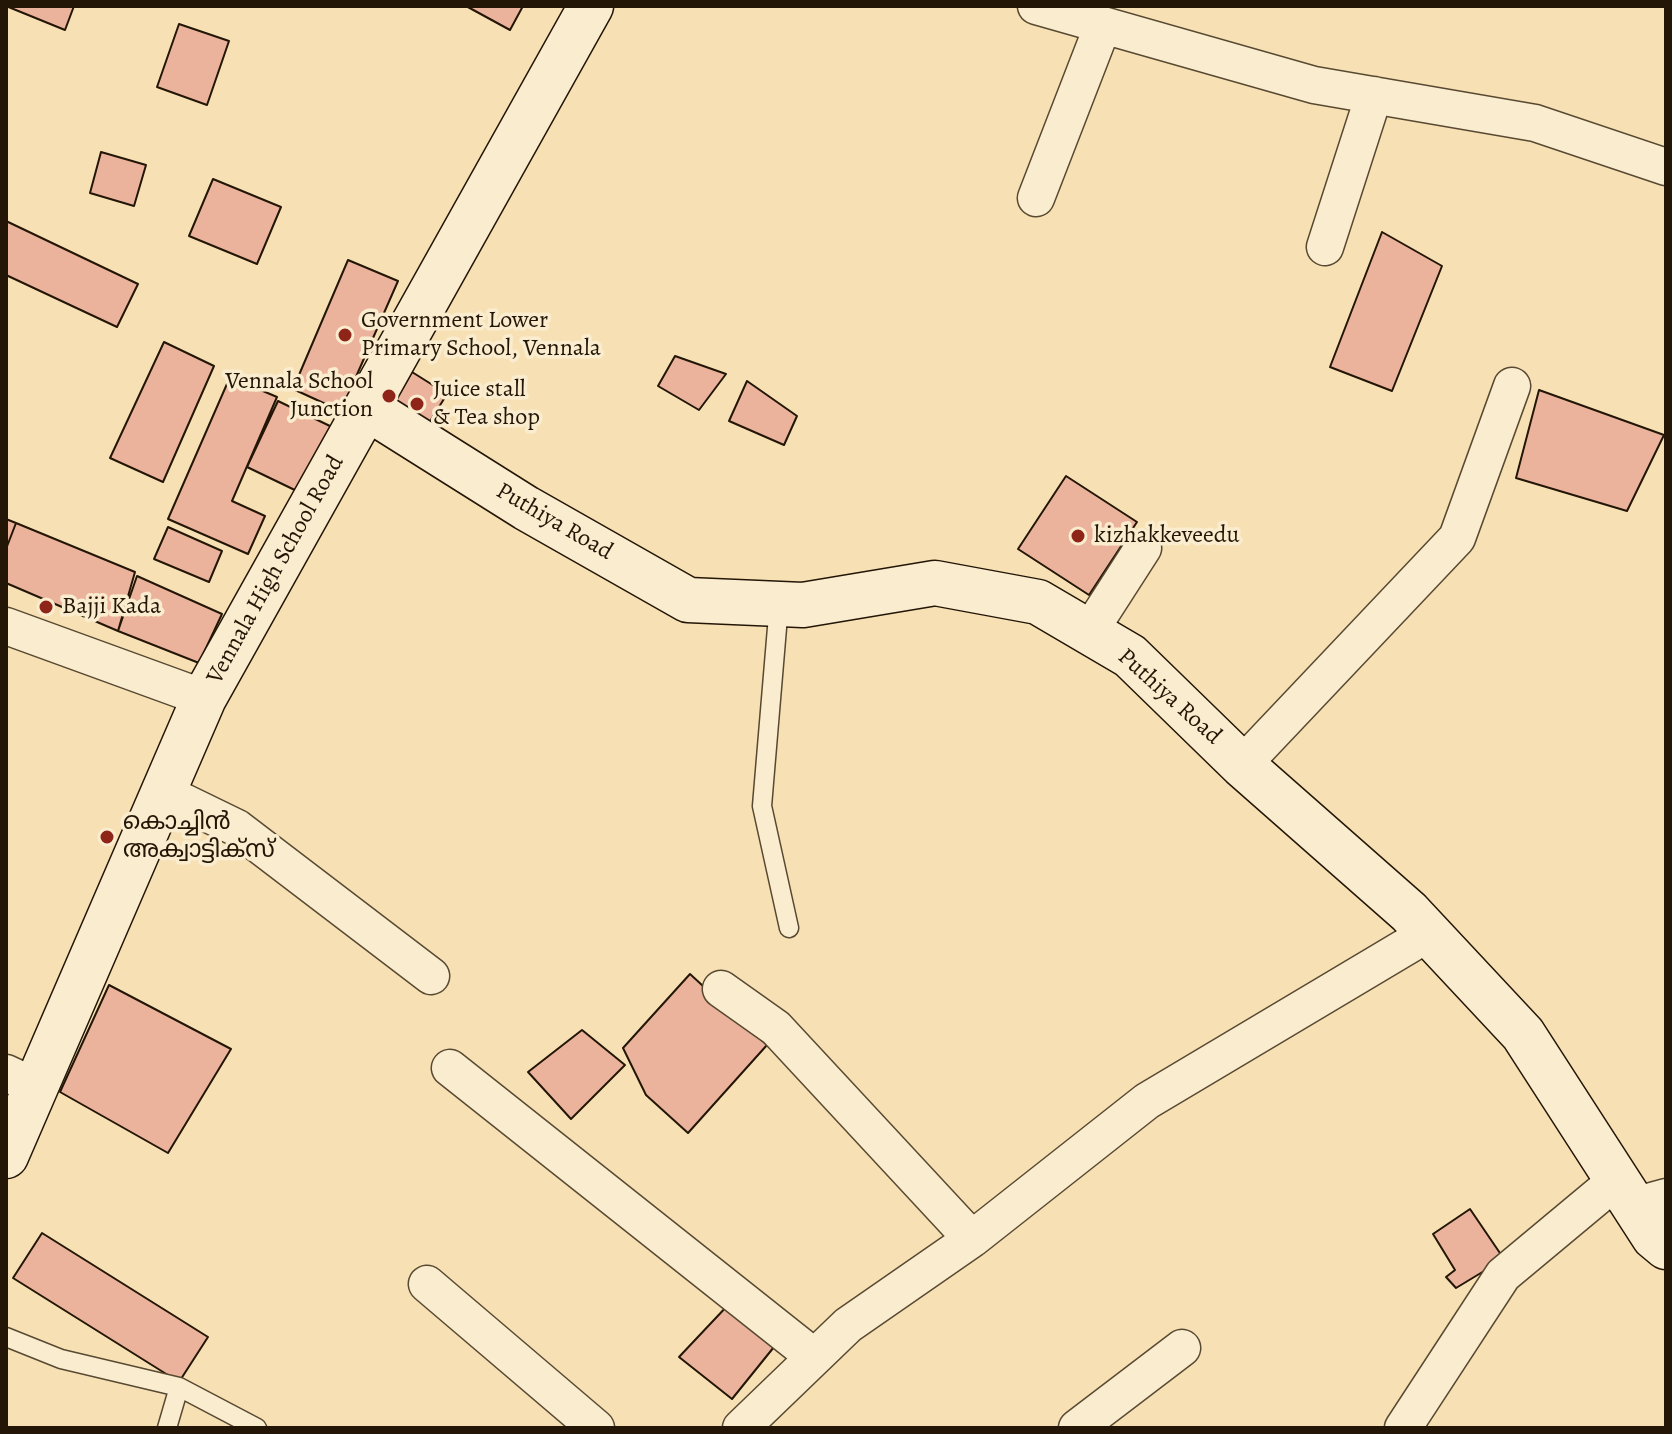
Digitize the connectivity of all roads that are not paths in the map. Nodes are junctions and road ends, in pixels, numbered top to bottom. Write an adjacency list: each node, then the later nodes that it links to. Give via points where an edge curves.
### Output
1 (591, 6): 10 (street, Vennala High School Road)
2 (1036, 6): 4 (street)
3 (1145, 21): 4 (street); 5 (street, via 1314,85)
4 (1103, 25): 7 (street)
5 (1374, 95): 6 (street, via 1535,123); 8 (street)
6 (1666, 167)
7 (1036, 198)
8 (1325, 247)
9 (1512, 386): 16 (street, via 1457,538)
10 (367, 408): 12 (street, Puthiya Road, via 526,508 688,600); 15 (street, Vennala High School Road)
11 (1143, 548): 14 (street)
12 (779, 604): 14 (street, Puthiya Road, via 803,605 935,583 1038,602); 18 (lane, via 762,806)
13 (6, 626): 15 (street)
14 (1089, 632): 16 (street, Puthiya Road, via 1130,656)
15 (204, 698): 17 (street, Vennala High School Road)
16 (1242, 765): 19 (street, Puthiya Road)
17 (163, 792): 20 (street, via 237,828); 23 (street, Vennala High School Road)
18 (789, 928)
19 (1429, 933): 25 (street, Puthiya Road, via 1523,1034); 26 (street, via 1147,1101)
20 (431, 976)
21 (721, 989): 26 (street, via 776,1028)
22 (450, 1068): 31 (street)
23 (21, 1080): 24 (street, Vennala High School Road)
24 (6, 1156)
25 (1639, 1194): 27 (street, Puthiya Road, via 1654,1237); 38 (street, via 1503,1275)
26 (972, 1239): 31 (street, via 848,1325)
27 (1666, 1247)
28 (427, 1284): 35 (street)
29 (6, 1337): 32 (lane, via 61,1359)
30 (1182, 1348): 37 (street)
31 (813, 1356): 36 (street)
32 (179, 1387): 33 (lane); 34 (lane)
33 (167, 1428)
34 (257, 1428)
35 (596, 1428)
36 (741, 1428)
37 (1077, 1428)
38 (1403, 1428)

